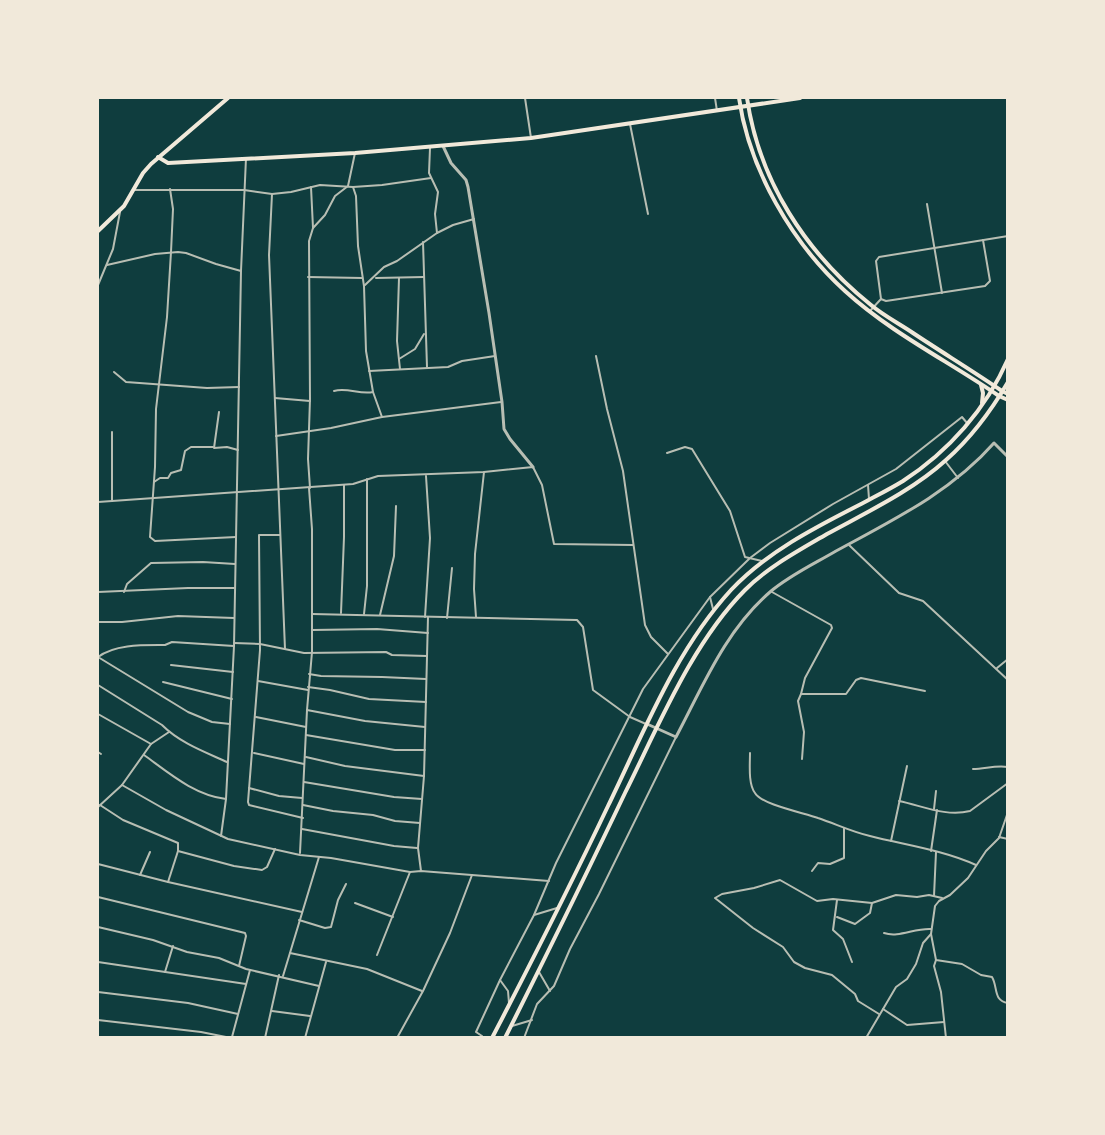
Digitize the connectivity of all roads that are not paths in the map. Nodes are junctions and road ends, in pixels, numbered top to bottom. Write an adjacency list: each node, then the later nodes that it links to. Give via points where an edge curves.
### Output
1 (228, 98): 15 (main road)
2 (525, 98): 11 (street)
3 (715, 98): 9 (street)
4 (740, 98): 8 (main road)
5 (747, 98): 7 (main road)
6 (800, 98): 7 (main road)
7 (748, 105): 8 (main road); 48 (main road, via 768,174 783,205 823,260)
8 (741, 106): 9 (main road); 48 (main road, via 761,169 791,226 824,270 845,291)
9 (717, 111): 10 (main road)
10 (630, 123): 11 (main road); 27 (street)
11 (531, 138): 12 (main road)
12 (443, 146): 13 (main road); 28 (street, via 465,180)
13 (430, 148): 14 (main road); 17 (street)
14 (355, 153): 16 (main road); 18 (street)
15 (158, 157): 16 (main road, via 168,163); 22 (main road, via 143,173)
16 (246, 158): 23 (street)
17 (431, 178): 20 (street); 31 (street, via 438,192)
18 (348, 186): 19 (street); 20 (street); 29 (street, via 335,196)
19 (310, 187): 24 (street); 29 (street)
20 (353, 187): 40 (street)
21 (170, 189): 22 (street); 23 (street); 36 (street)
22 (135, 190): 26 (main road)
23 (244, 190): 24 (street); 38 (street)
24 (272, 194): 69 (street, via 269,255)
25 (927, 204): 35 (street)
26 (120, 212): 30 (main road); 37 (street)
27 (648, 214)
28 (474, 219): 31 (street); 50 (street)
29 (313, 228): 39 (street)
30 (98, 231)
31 (437, 233): 34 (street)
32 (1008, 236): 33 (street)
33 (983, 240): 35 (street); 46 (street, via 990,281 985,286)
34 (423, 242): 41 (street); 43 (street)
35 (934, 248): 46 (street); 47 (street, via 877,258)
36 (171, 252): 37 (street); 38 (street); 61 (street)
37 (107, 265): 44 (street)
38 (241, 271): 63 (street)
39 (308, 277): 40 (street); 71 (street)
40 (362, 278): 45 (street)
41 (374, 278): 42 (street); 45 (street)
42 (399, 278): 43 (street); 52 (street)
43 (424, 278): 49 (street)
44 (98, 285)
45 (364, 286): 56 (street)
46 (942, 293): 47 (street)
47 (881, 299): 48 (street)
48 (872, 309): 59 (main road); 62 (main road)
49 (425, 333): 52 (street, via 415,349); 54 (street)
50 (495, 356): 54 (street, via 462,361 448,368); 72 (street)
51 (596, 356): 103 (street, via 623,471)
52 (399, 359): 55 (street)
53 (1008, 359): 58 (main road)
54 (427, 368): 55 (street)
55 (400, 369): 56 (street)
56 (369, 371): 66 (street)
57 (114, 372): 61 (street, via 126,382)
58 (1001, 374): 59 (main road); 64 (main road)
59 (987, 381): 64 (main road)
60 (1008, 382): 67 (main road)
61 (158, 383): 63 (street); 90 (street)
62 (980, 383): 64 (main road); 73 (main road)
63 (239, 387): 81 (street)
64 (993, 389): 67 (main road); 73 (main road)
65 (334, 391): 66 (street)
66 (373, 392): 75 (street)
67 (1001, 394): 68 (main road); 70 (main road); 84 (main road, via 970,437)
68 (1008, 394)
69 (275, 398): 71 (street); 79 (street)
70 (1008, 400)
71 (310, 401): 77 (street)
72 (502, 402): 75 (street); 85 (street, via 505,433)
73 (981, 407): 76 (main road)
74 (219, 412): 80 (street)
75 (382, 417): 77 (street)
76 (967, 424): 92 (street, via 962,417 896,469); 97 (main road, via 924,466)
77 (309, 430): 79 (street); 93 (street)
78 (112, 432): 98 (street)
79 (276, 436): 94 (street)
80 (213, 447): 81 (street); 90 (street, via 191,447 185,451 181,470)
81 (238, 450): 95 (street)
82 (667, 453): 105 (street, via 685,447 692,449 730,511 745,557)
83 (1008, 457): 88 (street, via 994,443)
84 (945, 461): 88 (street); 155 (main road, via 910,487 786,558 744,591 697,652)
85 (533, 467): 86 (street); 103 (street, via 542,485 554,544)
86 (484, 472): 87 (street); 120 (street, via 474,589)
87 (426, 475): 89 (street); 119 (street, via 430,538)
88 (958, 478): 104 (street, via 917,507)
89 (366, 479): 91 (street); 117 (street)
90 (154, 482): 96 (street)
91 (344, 485): 93 (street); 116 (street)
92 (868, 485): 97 (street); 105 (street)
93 (310, 488): 94 (street); 115 (street)
94 (278, 490): 95 (street); 101 (street)
95 (237, 493): 96 (street); 102 (street)
96 (153, 498): 98 (street); 102 (street, via 152,541)
97 (869, 499): 106 (main road)
98 (112, 501): 99 (street)
99 (98, 502)
100 (396, 506): 118 (street, via 394,556)
101 (280, 535): 126 (street, via 259,535); 128 (street)
102 (236, 537): 107 (street)
103 (633, 545): 130 (street, via 645,625)
104 (848, 545): 110 (street); 134 (street, via 899,593 922,601)
105 (750, 558): 106 (street); 113 (street)
106 (762, 561): 114 (main road)
107 (235, 564): 109 (street); 112 (street, via 152,563 131,579)
108 (453, 568): 122 (street)
109 (234, 588): 112 (street); 121 (street)
110 (771, 591): 144 (street, via 832,628 805,678); 158 (street, via 721,650)
111 (98, 592): 112 (street)
112 (124, 592)
113 (710, 597): 114 (street); 130 (street)
114 (714, 611): 152 (main road, via 689,647)
115 (312, 614): 116 (street); 124 (street)
116 (340, 614): 117 (street)
117 (364, 614): 118 (street)
118 (380, 615): 119 (street)
119 (426, 617): 122 (street); 125 (street)
120 (476, 617): 122 (street); 150 (street, via 579,621 593,690)
121 (234, 618): 123 (street, via 177,616); 127 (street)
122 (447, 618)
123 (98, 622)
124 (312, 630): 125 (street); 129 (street)
125 (428, 633): 131 (street)
126 (260, 644): 127 (street); 128 (street); 139 (street)
127 (234, 645): 135 (street); 151 (street, via 172,642 117,648 98,657 188,712 212,722)
128 (285, 649): 129 (street)
129 (312, 652): 131 (street); 136 (street)
130 (668, 654): 150 (street, via 643,688)
131 (427, 656): 137 (street)
132 (1008, 659): 134 (street)
133 (171, 665): 135 (street)
134 (997, 668): 138 (street)
135 (233, 672): 145 (street)
136 (309, 674): 137 (street); 142 (street)
137 (427, 680): 146 (street)
138 (1008, 680)
139 (258, 681): 142 (street); 149 (street)
140 (163, 682): 145 (street)
141 (98, 685): 156 (street)
142 (308, 689): 146 (street, via 369,699); 147 (street)
143 (925, 691): 144 (street, via 861,678 846,693)
144 (801, 694): 167 (street, via 798,701 804,732)
145 (232, 699): 151 (street)
146 (426, 702): 154 (street)
147 (307, 710): 153 (street); 154 (street)
148 (98, 714): 159 (street)
149 (256, 717): 153 (street); 162 (street)
150 (630, 717): 152 (street); 210 (street)
151 (230, 724): 168 (street)
152 (647, 724): 155 (street); 219 (main road)
153 (306, 727): 157 (street)
154 (425, 727): 160 (street)
155 (657, 729): 158 (street); 238 (main road)
156 (169, 731): 159 (street); 168 (street)
157 (306, 735): 160 (street, via 395,750); 166 (street)
158 (676, 737): 246 (street)
159 (151, 744): 165 (street)
160 (425, 750): 173 (street)
161 (98, 752): 164 (street)
162 (253, 752): 169 (street); 177 (street)
163 (750, 753): 189 (street, via 755,794)
164 (102, 754)
165 (144, 755): 176 (street); 180 (street, via 191,788)
166 (306, 757): 169 (street); 173 (street)
167 (802, 759)
168 (227, 762): 180 (street)
169 (304, 764): 174 (street)
170 (907, 766): 182 (street)
171 (1008, 767): 172 (street)
172 (973, 769)
173 (424, 776): 181 (street)
174 (304, 782): 179 (street); 181 (street)
175 (1008, 783): 185 (street, via 970,811)
176 (123, 785): 184 (street); 191 (street)
177 (249, 788): 179 (street); 187 (street, via 249,806)
178 (936, 791): 185 (street)
179 (303, 798): 183 (street)
180 (226, 799): 191 (street)
181 (422, 799): 188 (street)
182 (899, 801): 185 (street); 194 (street)
183 (303, 805): 187 (street); 188 (street)
184 (99, 806): 197 (street, via 178,843)
185 (935, 810): 198 (street)
186 (1008, 812): 192 (street)
187 (303, 818): 190 (street)
188 (420, 823): 195 (street)
189 (844, 828): 194 (street); 206 (street, via 844,858 818,864)
190 (302, 829): 195 (street); 201 (street)
191 (221, 836): 196 (street)
192 (999, 837): 193 (street); 204 (street)
193 (1008, 839)
194 (891, 841): 198 (street)
195 (418, 848): 205 (street)
196 (275, 849): 197 (street, via 262,870); 201 (street)
197 (178, 851): 211 (street)
198 (931, 851): 200 (street)
199 (150, 852): 208 (street)
200 (936, 852): 204 (street); 213 (street)
201 (300, 855): 202 (street)
202 (319, 857): 207 (street); 220 (street)
203 (98, 864): 208 (street)
204 (976, 865): 215 (street, via 968,878)
205 (421, 871): 207 (street); 209 (street)
206 (812, 871)
207 (410, 872): 223 (street)
208 (140, 875): 211 (street)
209 (472, 875): 210 (street); 244 (street)
210 (549, 881): 221 (street)
211 (168, 882): 220 (street)
212 (345, 884): 224 (street, via 331,927)
213 (934, 896): 215 (street); 218 (street, via 896,895)
214 (98, 897): 235 (street, via 244,933)
215 (942, 898): 226 (street, via 934,906)
216 (837, 900): 218 (street); 222 (street); 252 (street, via 811,899 780,880 716,898 783,947 794,962 832,975)
217 (355, 903): 223 (street)
218 (872, 903): 222 (street, via 870,913 855,924)
219 (559, 907): 221 (street); 248 (main road)
220 (302, 912): 224 (street)
221 (534, 915): 241 (street)
222 (836, 916): 233 (street, via 833,930 843,939)
223 (393, 917): 230 (street)
224 (299, 920): 229 (street)
225 (98, 927): 228 (street)
226 (931, 931): 227 (street, via 921,929 893,936); 231 (street); 249 (street, via 907,979 896,987)
227 (884, 933)
228 (173, 946): 235 (street); 237 (street)
229 (290, 954): 232 (street); 240 (street)
230 (377, 955)
231 (936, 960): 247 (street, via 962,964 992,977 998,998); 256 (street)
232 (326, 962): 243 (street); 244 (street, via 367,969)
233 (852, 962)
234 (98, 963): 237 (street)
235 (238, 967): 236 (street)
236 (250, 970): 239 (street); 242 (street)
237 (165, 972): 242 (street)
238 (539, 972): 246 (street); 257 (main road)
239 (279, 975): 240 (street); 250 (street)
240 (283, 976): 243 (street)
241 (500, 980): 248 (street, via 508,990); 258 (street, via 476,1032)
242 (246, 984): 251 (street)
243 (319, 986): 253 (street)
244 (423, 991): 262 (street)
245 (98, 992): 251 (street, via 188,1003)
246 (550, 992): 255 (street, via 537,1004)
247 (1008, 1003)
248 (509, 1005): 263 (main road)
249 (883, 1009): 252 (street); 256 (street, via 907,1025)
250 (272, 1011): 253 (street); 260 (street)
251 (238, 1014): 259 (street)
252 (879, 1014): 266 (street)
253 (311, 1016): 261 (street)
254 (98, 1020): 259 (street)
255 (532, 1020): 257 (street); 265 (street)
256 (945, 1022): 267 (street)
257 (510, 1026): 264 (main road)
258 (483, 1037)
259 (232, 1038)
260 (265, 1038)
261 (305, 1038)
262 (398, 1038)
263 (492, 1038)
264 (505, 1038)
265 (524, 1038)
266 (866, 1038)
267 (946, 1038)

